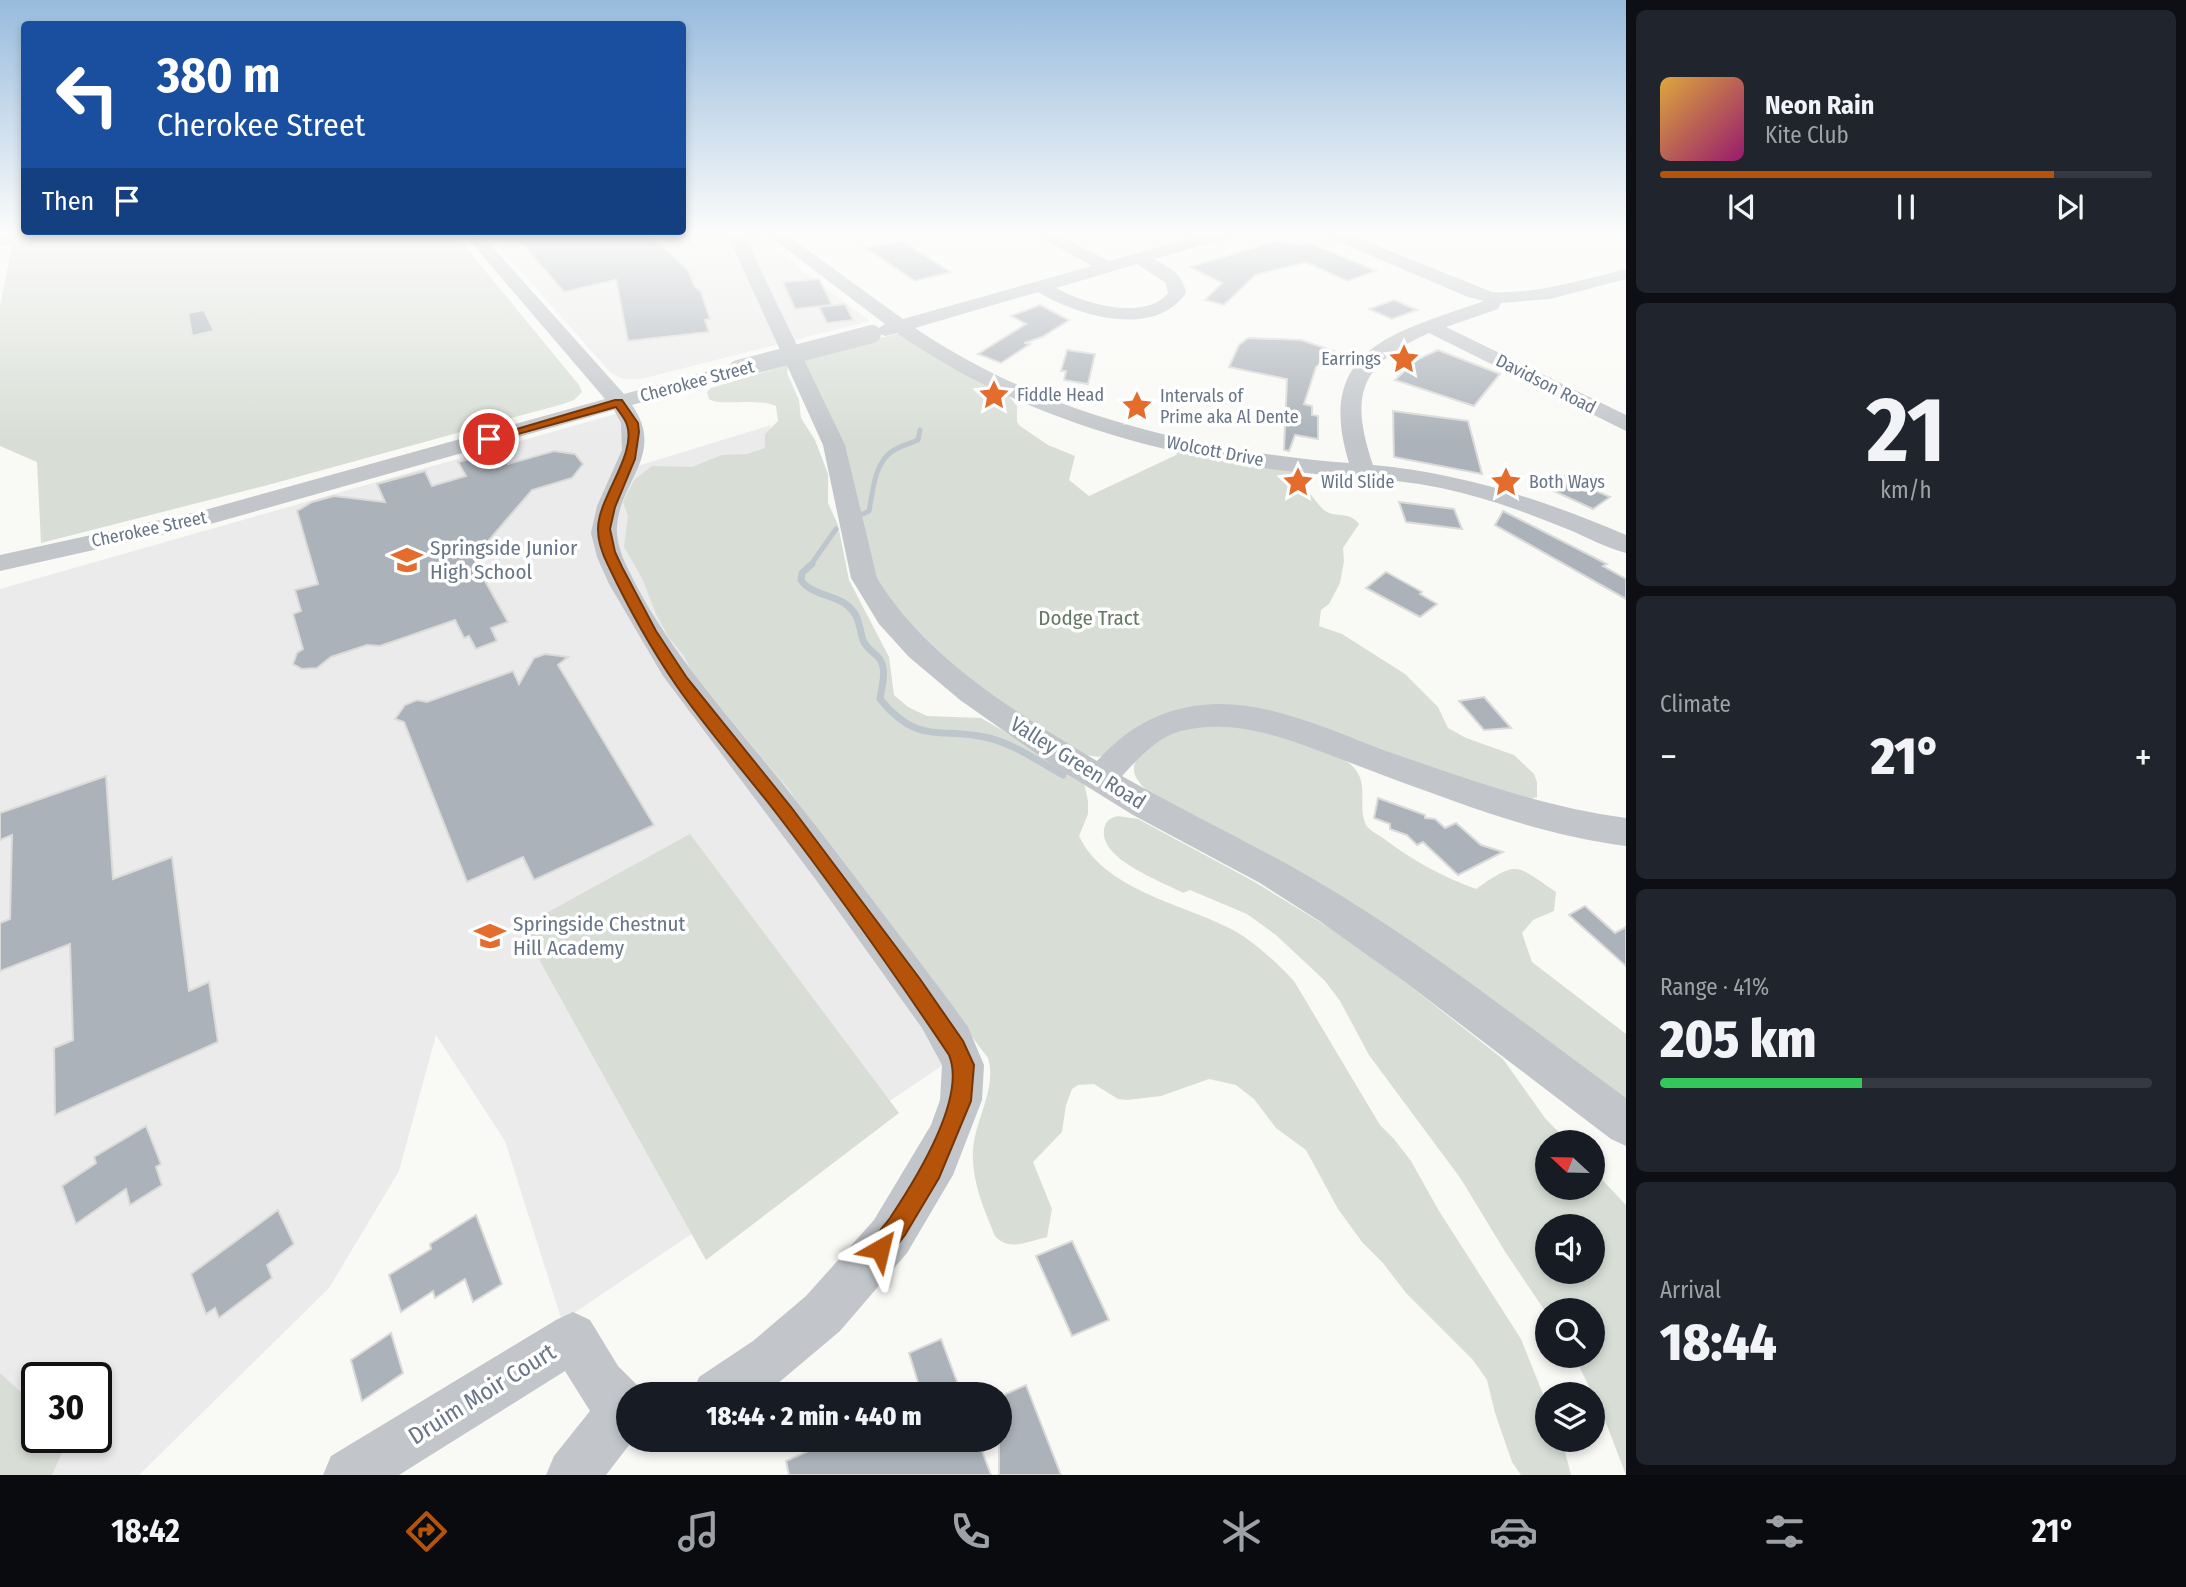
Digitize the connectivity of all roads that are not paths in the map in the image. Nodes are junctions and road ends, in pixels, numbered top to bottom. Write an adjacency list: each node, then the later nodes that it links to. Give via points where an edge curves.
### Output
1 (531, 302): 10 (street)
2 (767, 302): 15 (street, Valley Green Road, via 834,445 859,560 875,598 905,638 948,677)
3 (868, 302): 9 (street, Wolcott Drive)
4 (985, 302): 9 (street, Cherokee Street)
5 (1070, 302): 6 (street, via 1105,311 1147,311)
6 (1171, 302)
7 (1493, 302): 8 (street)
8 (1428, 324): 11 (street, Davidson Road); 12 (street, via 1386,348 1354,386 1350,424)
9 (901, 326): 10 (street, Cherokee Street, bridge); 12 (street, Wolcott Drive, via 985,378 1103,424 1253,459)
10 (619, 402): 14 (street, Cherokee Street, via 205,518); 18 (street, via 634,432 604,529 616,567 670,665 870,926 943,1026 963,1065 961,1101 952,1125 932,1170 897,1227 823,1314)
11 (1626, 424)
12 (1363, 472): 13 (street, Wolcott Drive, via 1489,492)
13 (1626, 545)
14 (0, 563)
15 (1101, 779): 16 (street, via 1132,745 1162,725 1201,716 1234,717 1296,731 1517,809 1567,823); 17 (street, Valley Green Road, via 1320,902)
16 (1626, 831)
17 (1626, 1124)
18 (735, 1382)
19 (616, 1400): 21 (street, Druim Moir Court, via 600,1384 573,1337)
20 (616, 1422): 22 (street)
21 (350, 1475)
22 (573, 1475)

